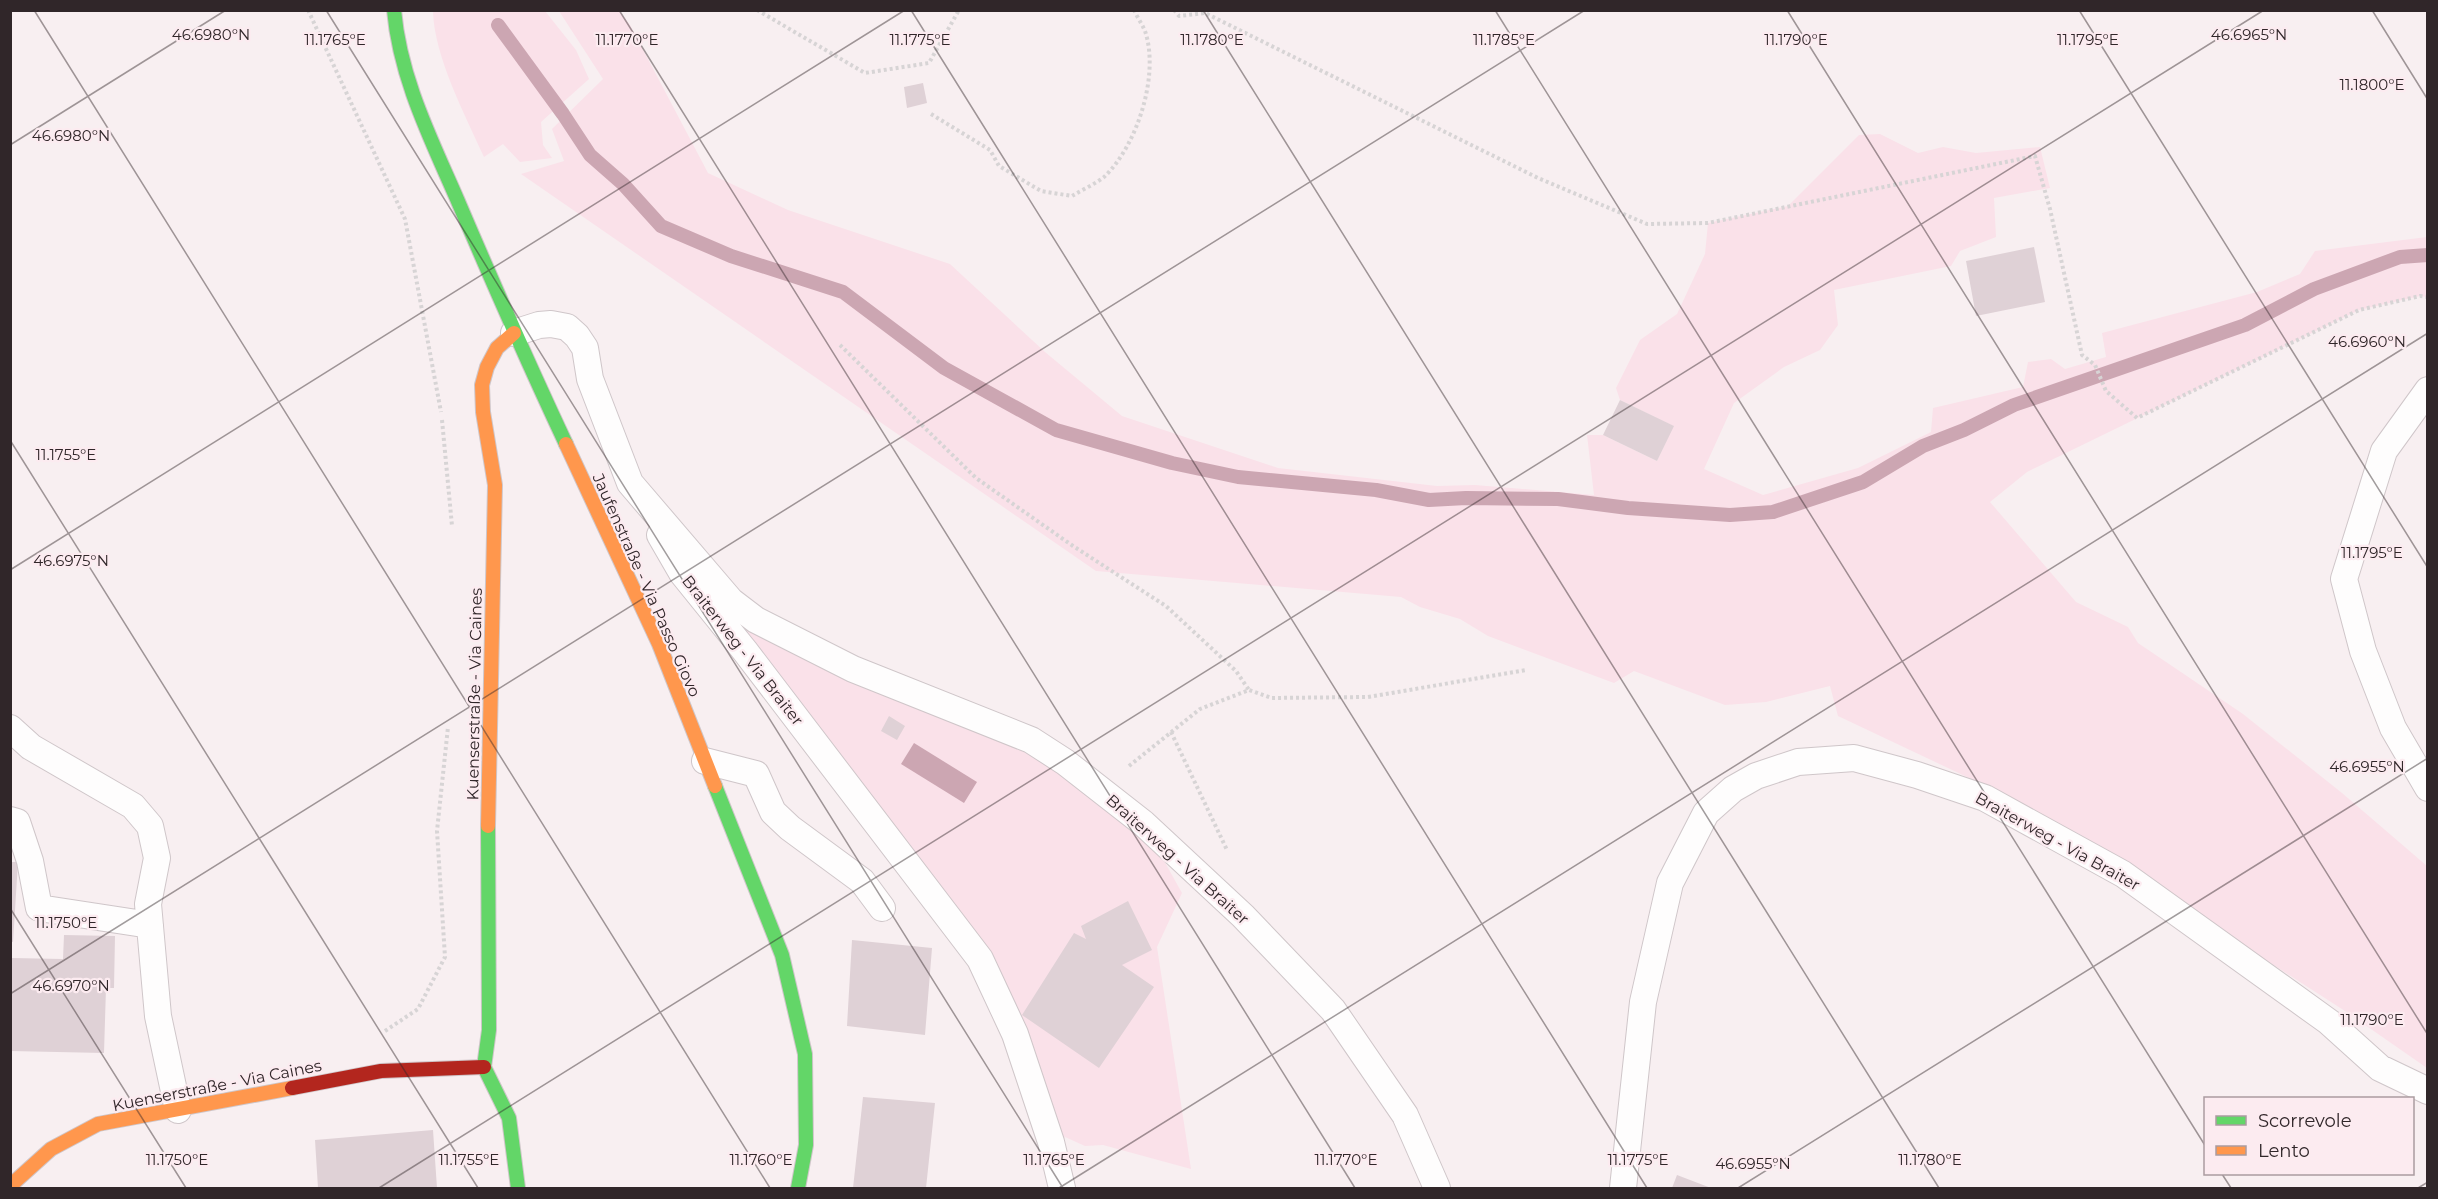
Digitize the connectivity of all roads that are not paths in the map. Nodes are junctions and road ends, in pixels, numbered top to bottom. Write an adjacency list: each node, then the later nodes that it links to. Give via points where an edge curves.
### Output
1 (394, 10): 2 (street, Jaufenstraße - Via Passo Giovo, via 409,87)
2 (514, 333): 4 (lane, Braiterweg - Via Braiter, via 551,324 567,327 577,336 585,348 590,379); 6 (street, Jaufenstraße - Via Passo Giovo, via 659,644); 11 (street, Kuenserstraße - Via Caines, via 497,348 482,385 495,485 487,892 489,1030)
3 (2427, 390): 7 (lane, via 2384,451 2344,579 2363,651 2393,728)
4 (630, 483): 17 (lane, Braiterweg - Via Braiter, via 682,573 980,958 1016,1034); 18 (lane, Braiterweg - Via Braiter, via 731,601 756,620 854,669 1031,740 1143,823 1243,916 1333,1010 1405,1115)
5 (10, 728): 10 (lane, via 31,747 133,806 150,826 157,858 148,904)
6 (705, 761): 9 (lane, via 756,774 773,812 862,880); 16 (street, Jaufenstraße - Via Passo Giovo, via 782,956 805,1054 806,1145)
7 (2427, 788)
8 (10, 820): 10 (lane, via 17,822 27,851 39,908)
9 (882, 908)
10 (150, 925): 13 (lane, via 158,1016)
11 (484, 1067): 13 (street, Kuenserstraße - Via Caines, via 381,1071); 15 (street, via 509,1118)
12 (2427, 1091): 19 (lane, Braiterweg - Via Braiter, via 2380,1068 2329,1022 2123,874 1985,798 1854,758 1798,762 1756,776 1733,789 1706,813 1670,883 1643,1002)
13 (178, 1110): 14 (street, Kuenserstraße - Via Caines, via 98,1124 51,1149)
14 (10, 1186)
15 (518, 1188)
16 (798, 1188)
17 (1062, 1188)
18 (1437, 1188)
19 (1623, 1188)

